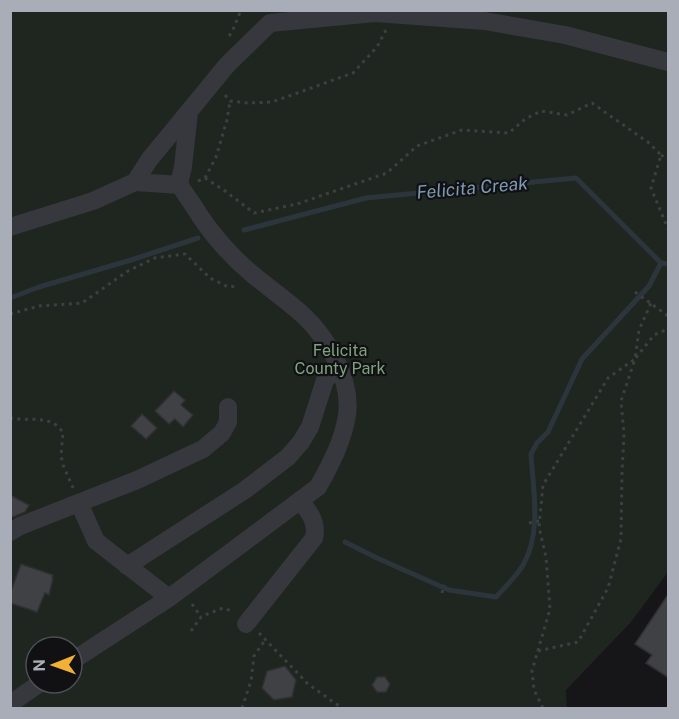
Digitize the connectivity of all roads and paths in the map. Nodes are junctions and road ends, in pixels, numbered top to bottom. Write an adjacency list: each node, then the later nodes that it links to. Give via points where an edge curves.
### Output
1 (387, 14): 2 (lane); 3 (lane, via 485,21); 7 (path, via 388,27 353,73 272,102 230,101 216,158)
2 (275, 17): 4 (lane, via 227,65)
3 (669, 62)
4 (189, 112): 8 (lane); 9 (lane)
5 (661, 155): 6 (path); 7 (path, via 592,103 567,115 540,111 509,133 462,130 417,146 387,173 297,204 254,213); 11 (path, via 651,188)
6 (669, 159)
7 (205, 178): 9 (path)
8 (135, 182): 9 (lane); 10 (lane, via 93,201)
9 (181, 186): 12 (lane, via 226,249)
10 (10, 227)
11 (669, 229)
12 (250, 272): 15 (path, via 242,285 228,287 210,278 184,254 154,258 82,303 39,306); 19 (lane, via 302,314 329,346)
13 (635, 292): 14 (path)
14 (651, 303): 16 (path); 18 (path, via 639,330)
15 (10, 314)
16 (669, 316)
17 (669, 329): 18 (path, via 654,335)
18 (635, 359): 24 (path, via 608,378 569,441 543,485); 34 (path, via 621,401 621,540 608,588 578,642)
19 (338, 365): 22 (lane, via 346,392 343,432 318,487); 27 (lane, via 325,380 310,427 288,457)
20 (228, 408): 23 (lane, via 228,422 222,433 203,449)
21 (10, 418): 23 (path, via 43,420 56,424 63,432 63,465)
22 (300, 500): 30 (lane); 31 (lane, via 313,518 314,538)
23 (79, 503): 26 (lane); 27 (lane, via 96,541)
24 (539, 521): 25 (path); 34 (path, via 550,609)
25 (529, 523)
26 (10, 532)
27 (127, 566): 30 (lane)
28 (444, 585): 29 (path)
29 (442, 593)
30 (169, 598): 35 (lane)
31 (248, 622): 32 (path, via 223,608 201,617); 33 (path)
32 (190, 631)
33 (265, 640): 38 (path, via 254,656); 39 (path, via 308,684)
34 (538, 651): 40 (path, via 532,671 534,690)
35 (84, 653)
36 (24, 694): 37 (lane)
37 (10, 704)
38 (242, 708)
39 (342, 708)
40 (543, 708)

